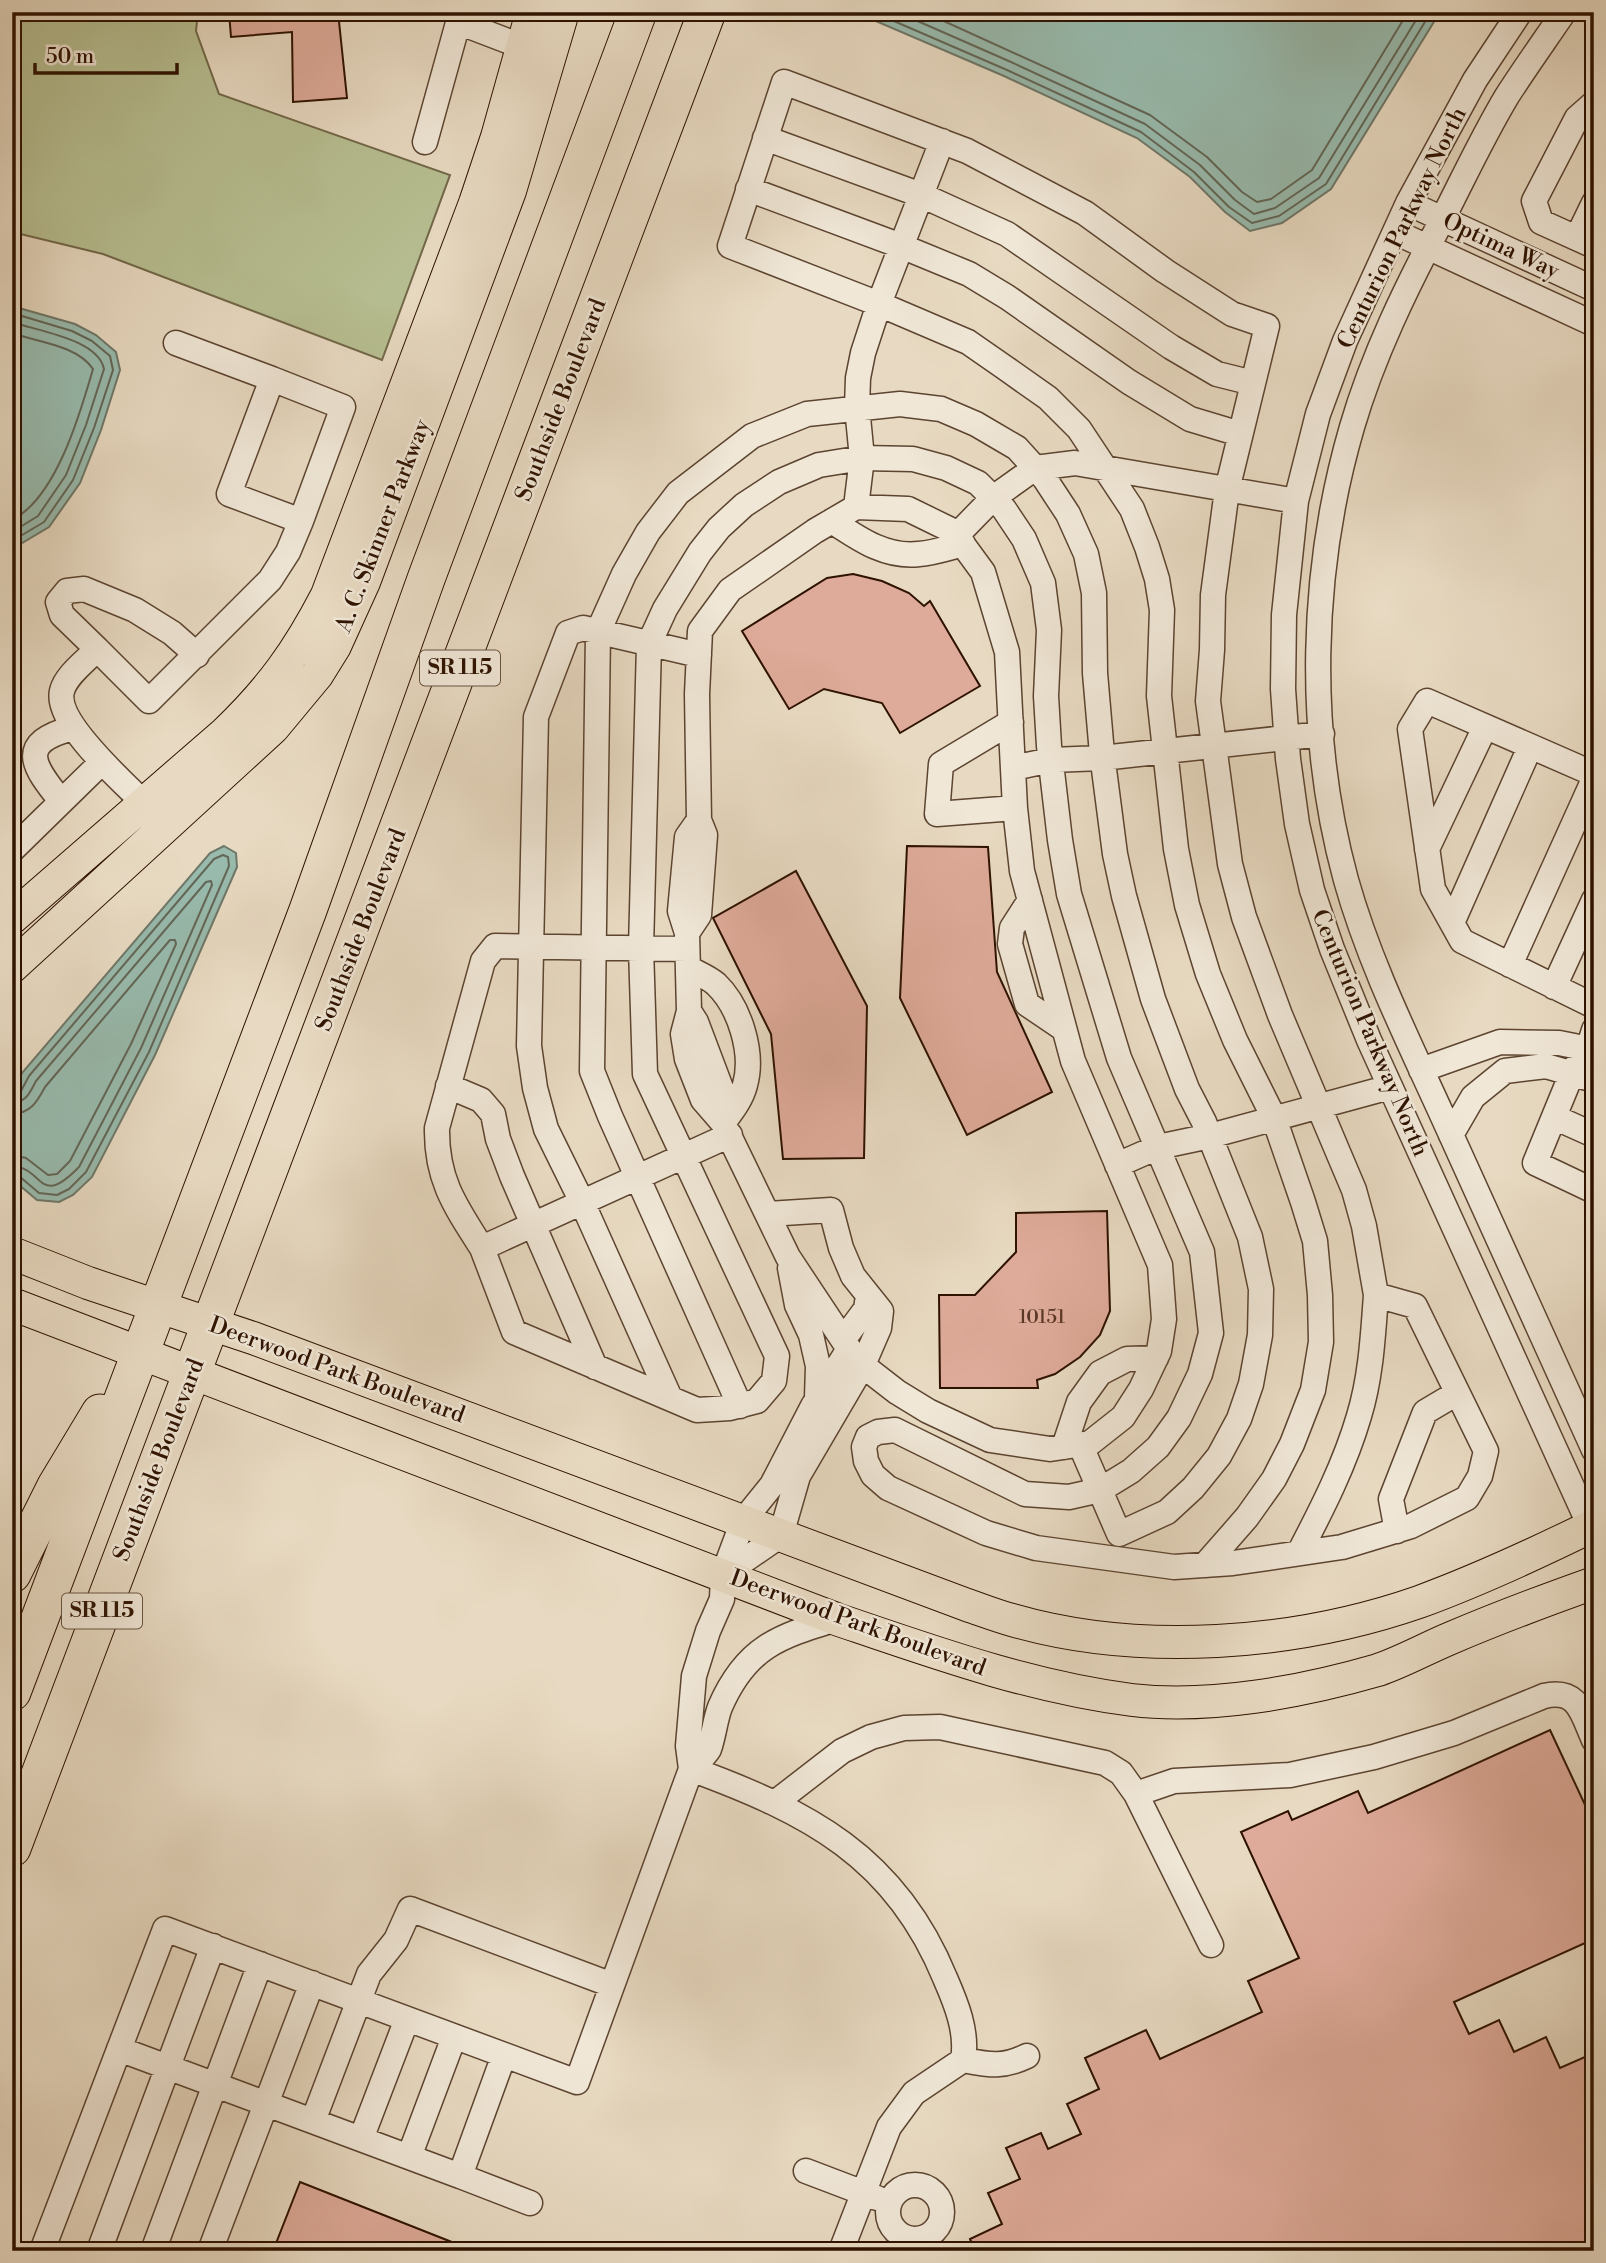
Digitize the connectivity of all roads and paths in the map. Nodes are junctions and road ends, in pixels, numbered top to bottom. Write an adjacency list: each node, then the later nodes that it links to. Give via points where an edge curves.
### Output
1 (531, 12): 8 (main road, A. C. Skinner Parkway)
2 (563, 12): 8 (main road, A. C. Skinner Parkway)
3 (638, 12): 99 (highway, SR 115)
4 (707, 12): 100 (highway, Southside Boulevard / SR 115)
5 (1520, 12): 16 (street, Centurion Parkway North, via 1475,80)
6 (1564, 12): 17 (street, Centurion Parkway North, via 1506,99)
7 (459, 17): 8 (street); 12 (street)
8 (536, 52): 59 (main road, A. C. Skinner Parkway, via 497,137 316,616 294,655 250,709); 71 (main road, A. C. Skinner Parkway, via 510,191 364,582 335,646 273,728)
9 (1594, 103): 19 (street, via 1577,118 1534,201 1541,222)
10 (765, 138): 11 (street, via 784,82); 13 (street); 14 (street)
11 (942, 141): 14 (street); 27 (street, via 1085,213 1232,314 1267,326)
12 (425, 142)
13 (748, 189): 20 (street); 23 (street, via 730,246)
14 (921, 195): 20 (street); 27 (street, via 1007,234 1217,374)
15 (1594, 203): 19 (street)
16 (1408, 204): 17 (street, Optima Way); 18 (street, Centurion Parkway North)
17 (1442, 219): 21 (street, Centurion Parkway North); 22 (street, Optima Way)
18 (1395, 232): 21 (street); 35 (street, Centurion Parkway North, via 1345,341)
19 (1585, 242)
20 (901, 246): 23 (street); 29 (street, via 969,274 1190,419)
21 (1427, 248): 24 (street); 48 (street, Centurion Parkway North, via 1374,366 1353,424 1332,508 1320,617)
22 (1594, 289)
23 (879, 304): 28 (street, via 863,353); 31 (street, via 968,342 1048,398 1079,429)
24 (1594, 324)
25 (176, 343): 26 (street)
26 (272, 379): 37 (street, via 343,407); 37 (street, via 229,494)
27 (1253, 383): 29 (street)
28 (857, 407): 30 (street); 32 (street, via 900,404 941,409 1017,448); 40 (street, via 807,414 752,436 678,493 648,532)
29 (1240, 434): 33 (street)
30 (862, 458): 34 (street, via 913,459 946,468 978,482); 36 (street); 41 (street, via 819,465 779,482 744,505 700,552)
31 (1102, 466): 32 (street, via 1075,463); 33 (street); 52 (street, via 1132,509 1157,579 1162,610 1159,696)
32 (1035, 468): 34 (street); 53 (street, via 1069,514 1086,554 1094,593)
33 (1227, 490): 35 (street); 50 (street, via 1213,595 1208,701)
34 (993, 498): 39 (street); 54 (street, via 1024,539 1043,583 1049,630 1046,696)
35 (1296, 501): 49 (street, Centurion Parkway North, via 1284,615)
36 (856, 507): 38 (street); 39 (street, via 908,509 953,531)
37 (301, 521): 43 (street, via 289,552 270,580)
38 (832, 521): 39 (street, via 864,543 888,551 918,555); 44 (street, via 730,590 700,631)
39 (959, 540): 45 (street, via 983,572 1007,652)
40 (598, 632): 41 (street); 66 (street, via 583,628 568,633 536,717); 67 (street)
41 (649, 643): 44 (street); 68 (street)
42 (97, 649): 43 (street, via 149,701); 43 (street, via 62,615 58,602 67,591 84,589 135,610 172,632); 47 (street, via 61,692)
43 (197, 655)
44 (699, 655): 69 (street, via 699,820 705,835 699,915)
45 (1012, 722): 56 (street); 60 (street, via 941,764 937,814)
46 (1485, 727): 51 (street); 61 (street); 61 (street, via 1427,701 1410,729)
47 (73, 729): 55 (street); 58 (street, via 52,734 39,745 35,759 39,773)
48 (1322, 734): 49 (street); 75 (street, Centurion Parkway North, via 1346,880 1365,937)
49 (1286, 737): 50 (street); 78 (street, Centurion Parkway North, via 1297,824 1312,890)
50 (1214, 745): 52 (street); 79 (street, via 1230,863 1244,917)
51 (1530, 747): 57 (street); 65 (street)
52 (1165, 751): 53 (street); 81 (street, via 1187,905 1208,974)
53 (1102, 758): 54 (street); 85 (street, via 1115,854 1142,962 1187,1089)
54 (1051, 760): 56 (street); 86 (street, via 1069,894 1119,1058)
55 (102, 762): 58 (street); 59 (street)
56 (1013, 768): 60 (street)
57 (1594, 777): 70 (street)
58 (61, 802): 62 (street)
59 (144, 803): 64 (main road, A. C. Skinner Parkway)
60 (1015, 808): 88 (street, via 1022,871 1073,1061)
61 (1427, 849): 65 (street, via 1433,888)
62 (12, 850)
63 (1594, 900): 72 (street)
64 (12, 919)
65 (1452, 923): 70 (street, via 1462,941)
66 (531, 946): 67 (street); 77 (street, via 495,946 483,961); 91 (street, via 529,1046 535,1088 547,1129)
67 (593, 947): 68 (street); 89 (street, via 592,1071)
68 (641, 948): 69 (street); 87 (street, via 645,1074)
69 (687, 950): 82 (street, via 689,1011 724,1096); 82 (street, via 731,1001 747,1052 746,1083)
70 (1510, 965): 72 (street)
71 (12, 967)
72 (1554, 987): 73 (street)
73 (1594, 1006)
74 (1592, 1043): 75 (street, via 1500,1042); 76 (street)
75 (1422, 1070): 83 (street, Centurion Parkway North)
76 (1583, 1077): 80 (street); 83 (street, via 1546,1066 1505,1071 1473,1097)
77 (448, 1086): 93 (street, via 481,1100 493,1114 498,1139); 94 (street, via 436,1150 454,1205)
78 (1390, 1087): 79 (street); 114 (street, Centurion Parkway North)
79 (1320, 1106): 81 (street); 97 (street, via 1354,1190)
80 (1554, 1117): 84 (street); 90 (street, via 1535,1163)
81 (1274, 1118): 85 (street); 118 (street, via 1315,1241 1321,1342 1313,1390 1286,1456 1247,1517)
82 (726, 1129): 87 (street); 92 (street)
83 (1451, 1135): 111 (street, Centurion Parkway North)
84 (1594, 1135)
85 (1210, 1136): 86 (street); 112 (street, via 1250,1237 1261,1289 1260,1335 1251,1384 1219,1456 1167,1512 1119,1534)
86 (1158, 1147): 88 (street); 112 (street, via 1202,1252 1211,1333 1200,1374 1179,1418 1158,1447)
87 (685, 1156): 89 (street); 109 (street, via 777,1356 774,1381 757,1401)
88 (1117, 1165): 103 (street, via 1160,1265 1164,1319)
89 (638, 1177): 91 (street); 109 (street)
90 (1594, 1191)
91 (582, 1202): 93 (street); 107 (street)
92 (768, 1214): 96 (street); 101 (street, via 831,1210 853,1276 881,1311 878,1328)
93 (533, 1224): 94 (street); 104 (street)
94 (482, 1248): 104 (street, via 514,1332)
95 (12, 1253): 99 (main road)
96 (788, 1257): 101 (street); 108 (street, via 797,1306 811,1335 818,1366)
97 (1376, 1295): 106 (street, via 1415,1306); 117 (street, via 1360,1415 1326,1502)
98 (12, 1304): 102 (main road)
99 (159, 1306): 100 (main road, Deerwood Park Boulevard); 102 (highway, SR 115)
100 (211, 1323): 105 (highway, Southside Boulevard / SR 115); 113 (main road, Deerwood Park Boulevard)
101 (851, 1351): 108 (street); 110 (street, via 897,1392 990,1440 1050,1449); 116 (street, via 798,1476)
102 (140, 1354): 105 (main road, Deerwood Park Boulevard); 119 (highway, via 56,1486); 123 (highway, SR 115)
103 (1156, 1358): 110 (street, via 1123,1418 1090,1443); 110 (street, via 1126,1359 1100,1373 1079,1402)
104 (595, 1367): 107 (street)
105 (192, 1374): 120 (main road, Deerwood Park Boulevard); 128 (highway, Southside Boulevard / SR 115)
106 (1457, 1392): 115 (street, via 1425,1412 1391,1499); 115 (street, via 1486,1451 1480,1476 1467,1497)
107 (670, 1398): 109 (street, via 697,1410)
108 (817, 1401): 113 (street, via 772,1485)
109 (740, 1406)
110 (1072, 1446): 112 (street)
111 (1594, 1451)
112 (1100, 1490): 118 (street, via 1069,1497 1025,1494 895,1430 868,1437 864,1447 873,1475 888,1488 986,1533 1090,1557 1174,1567)
113 (743, 1521): 116 (main road, Deerwood Park Boulevard); 120 (street)
114 (1592, 1529): 116 (main road, Deerwood Park Boulevard, via 1486,1576 1358,1620 1298,1633 1208,1642 1138,1641 1014,1621)
115 (1397, 1531): 117 (street, via 1342,1547)
116 (781, 1535): 120 (street)
117 (1299, 1553): 118 (street)
118 (1205, 1565)
119 (12, 1574)
120 (723, 1575): 122 (main road, Deerwood Park Boulevard); 125 (street, via 722,1599 694,1676 688,1745)
121 (1594, 1583): 122 (main road, Deerwood Park Boulevard, via 1381,1669 1304,1689 1210,1702 1134,1700 1069,1690 949,1658)
122 (836, 1619): 125 (street, via 789,1633 759,1651 738,1673 720,1708 708,1751)
123 (12, 1692)
124 (1594, 1740): 126 (street, via 1578,1704 1559,1693 1374,1758 1290,1776 1174,1781)
125 (691, 1769): 127 (street); 133 (street)
126 (1136, 1794): 127 (street, via 1121,1773 1105,1763 940,1727 904,1728 871,1737 842,1751); 129 (street)
127 (776, 1802): 140 (street, via 845,1844 900,1900 932,1945 956,2002 965,2047)
128 (12, 1848)
129 (1211, 1945)
130 (213, 1947): 131 (street); 137 (street, via 165,1929); 141 (street)
131 (260, 1964): 132 (street); 142 (street)
132 (312, 1983): 134 (street); 143 (street)
133 (612, 1985): 134 (street, via 410,1909 396,1940 369,1974); 138 (street, via 577,2082)
134 (359, 2001): 135 (street); 144 (street)
135 (407, 2019): 136 (street); 145 (street)
136 (454, 2037): 138 (street); 146 (street)
137 (119, 2049): 141 (street); 152 (street)
138 (504, 2055): 148 (street)
139 (1027, 2056): 140 (street, via 1010,2064)
140 (963, 2060): 149 (street, via 905,2102 889,2127)
141 (169, 2068): 142 (street); 153 (street)
142 (216, 2085): 143 (street); 154 (street)
143 (266, 2104): 144 (street); 155 (street)
144 (313, 2121): 145 (street)
145 (361, 2139): 146 (street)
146 (409, 2157): 148 (street)
147 (806, 2171): 149 (street)
148 (460, 2176): 151 (street)
149 (864, 2193): 150 (street); 156 (street)
150 (889, 2202)
151 (530, 2203)
152 (42, 2251)
153 (99, 2251)
154 (153, 2251)
155 (210, 2251)
156 (841, 2251)

